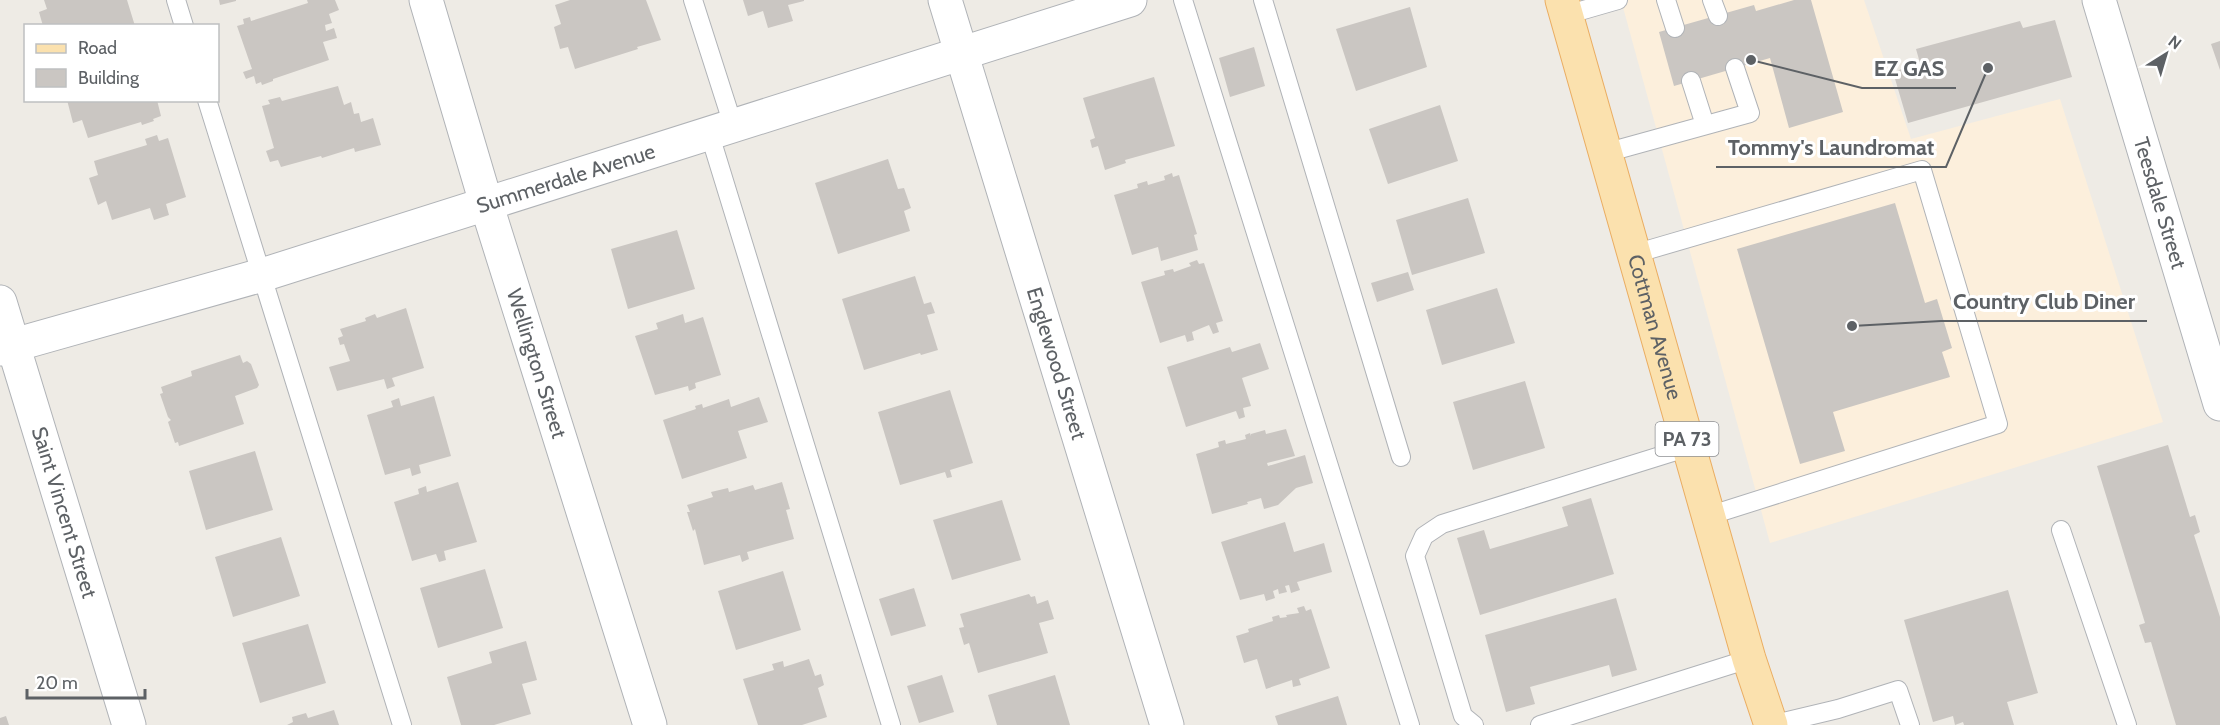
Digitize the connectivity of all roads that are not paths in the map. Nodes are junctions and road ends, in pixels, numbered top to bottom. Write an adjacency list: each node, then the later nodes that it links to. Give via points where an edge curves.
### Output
1 (176, 0): 12 (lane)
2 (426, 0): 21 (street, Wellington Street)
3 (693, 0): 19 (lane)
4 (945, 0): 14 (street, Englewood Street)
5 (1130, 0): 14 (street, Summerdale Avenue)
6 (1183, 0): 37 (lane)
7 (1263, 0): 28 (lane)
8 (1618, 0): 11 (lane)
9 (1666, 0): 13 (lane)
10 (2098, 0): 26 (street, Teesdale Street)
11 (1564, 7): 20 (main road, Cottman Avenue / PA 73)
12 (183, 24)
13 (1675, 28)
14 (961, 53): 19 (street, Summerdale Avenue); 36 (street, Englewood Street)
15 (1735, 68): 18 (lane, via 1750,113)
16 (1691, 81): 18 (lane)
17 (208, 102): 23 (lane)
18 (1705, 125): 20 (lane)
19 (721, 128): 21 (street, Summerdale Avenue); 35 (lane)
20 (1605, 153): 22 (main road, Cottman Avenue / PA 73)
21 (486, 203): 23 (street, Summerdale Avenue); 34 (street, Wellington Street)
22 (1634, 254): 27 (main road, Cottman Avenue / PA 73); 29 (lane, via 1922,170 1998,424)
23 (261, 275): 25 (street, Summerdale Avenue); 33 (lane)
24 (0, 302): 25 (street, Saint Vincent Street)
25 (7, 347): 32 (street, Saint Vincent Street)
26 (2220, 404)
27 (1689, 447): 29 (main road, Cottman Avenue / PA 73); 38 (lane, via 1442,524 1424,536 1415,556 1463,716)
28 (1401, 457)
29 (1708, 516): 31 (main road, Cottman Avenue / PA 73)
30 (2061, 530): 42 (lane)
31 (1749, 659): 39 (lane); 40 (main road, Cottman Avenue / PA 73)
32 (129, 725)
33 (402, 725)
34 (650, 725)
35 (891, 725)
36 (1167, 725)
37 (1410, 725)
38 (1474, 725)
39 (1540, 725)
40 (1771, 725): 41 (lane, via 1898,690)
41 (1910, 725)
42 (2127, 725)

